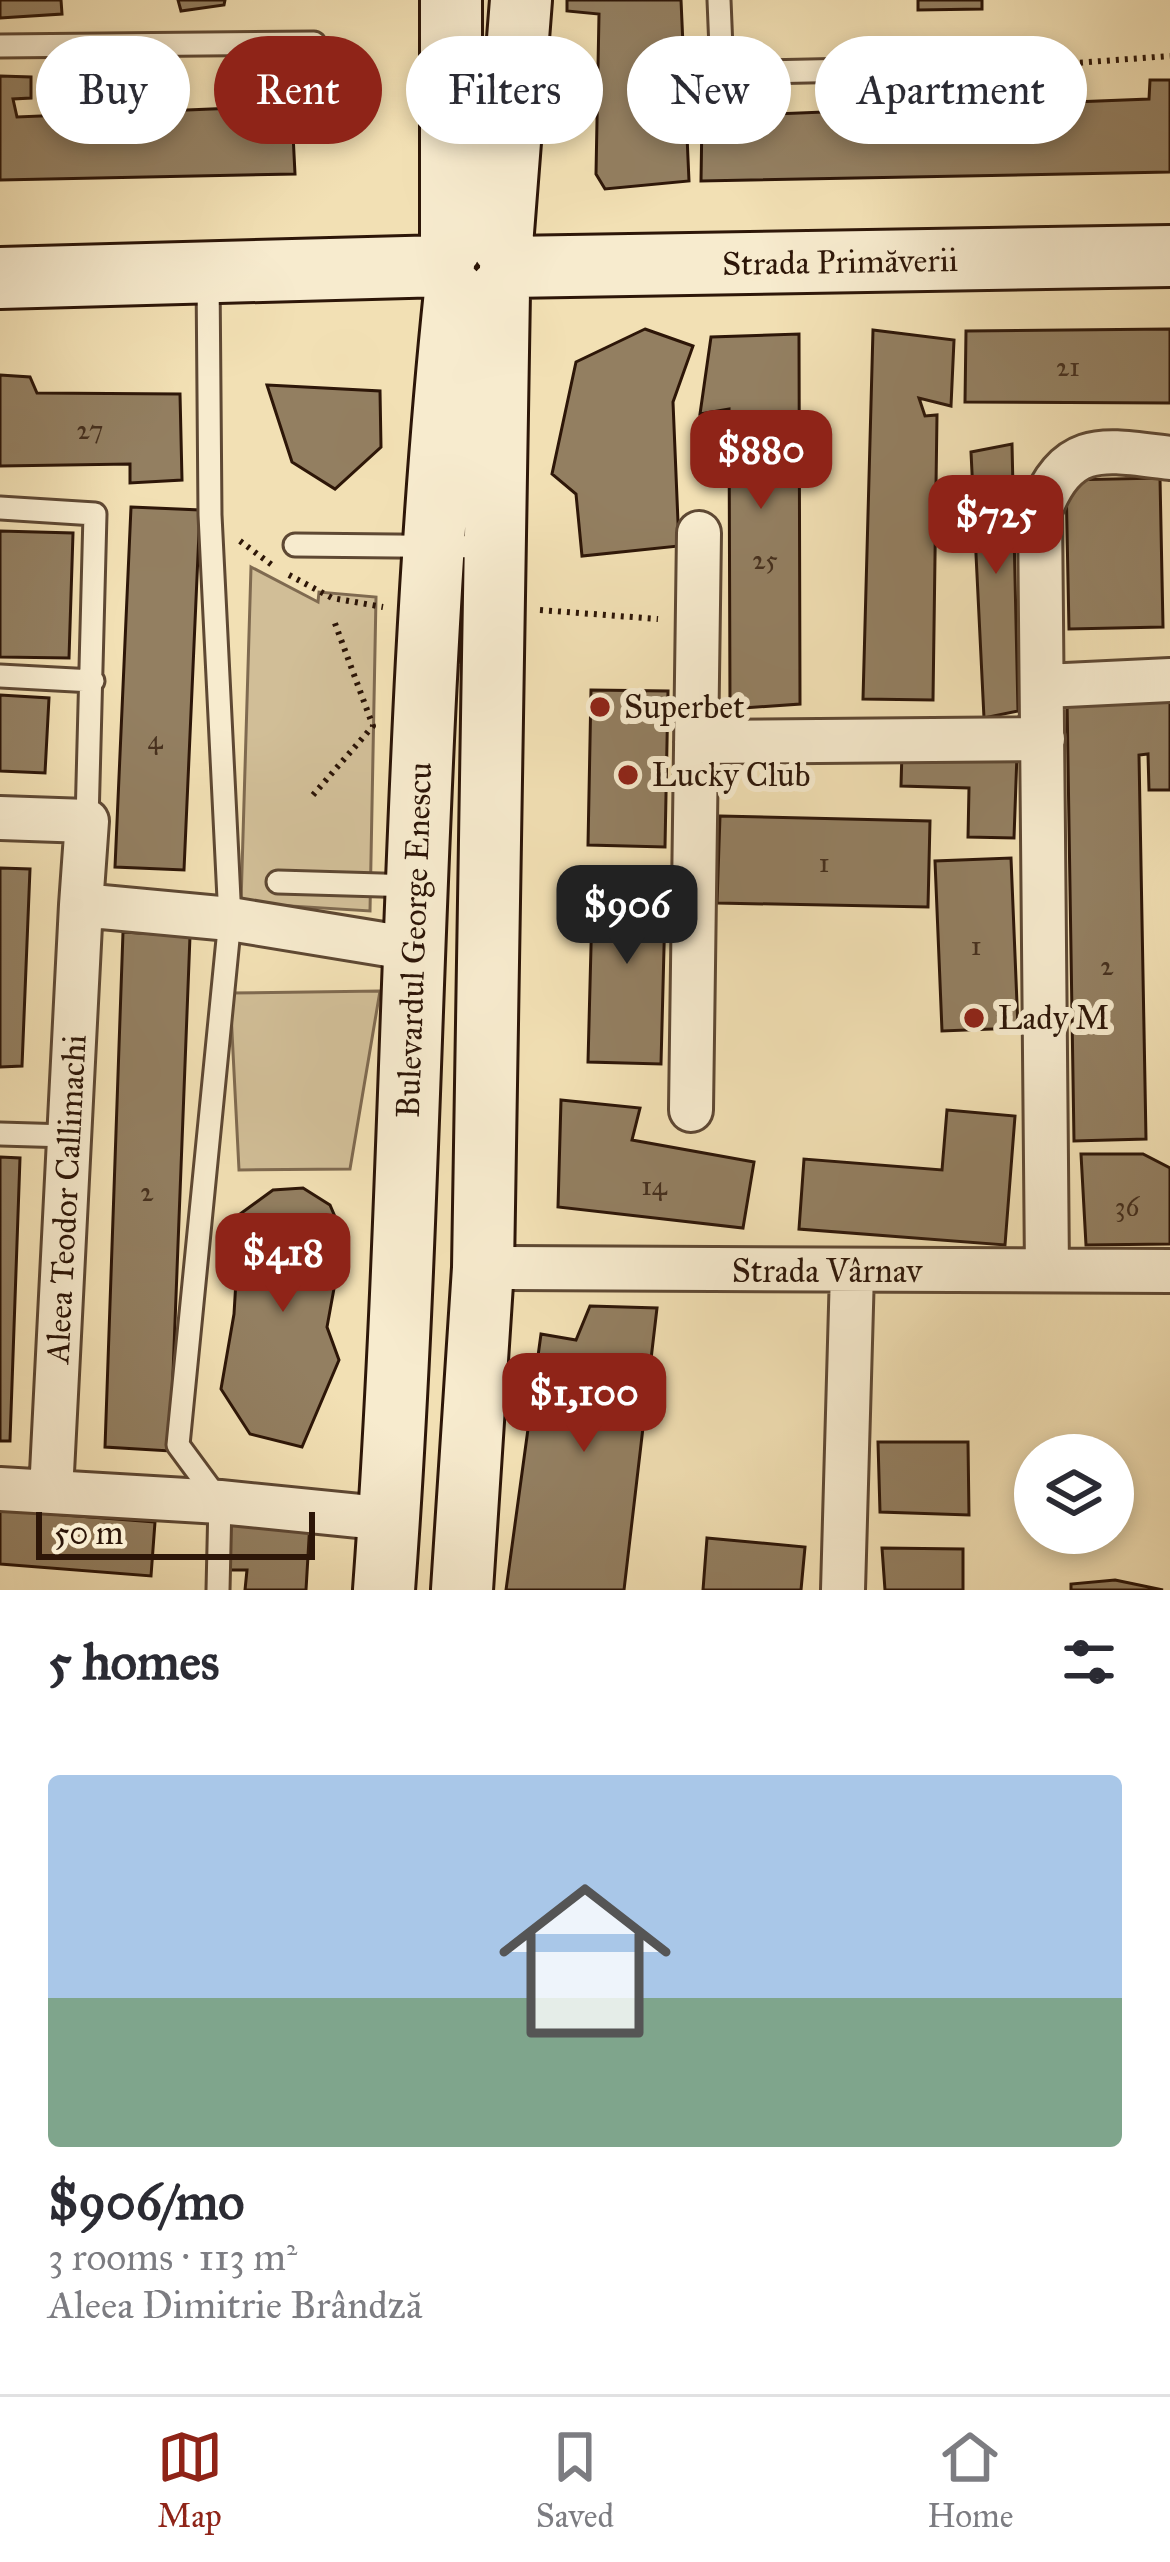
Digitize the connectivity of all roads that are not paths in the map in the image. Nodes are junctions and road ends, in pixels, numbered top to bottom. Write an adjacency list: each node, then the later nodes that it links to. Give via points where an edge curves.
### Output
1 (451, 0): 8 (main road, Bulevardul George Enescu)
2 (521, 0): 8 (main road, Bulevardul George Enescu)
3 (719, 0): 6 (lane, via 722,73)
4 (214, 44): 5 (lane)
5 (0, 46)
6 (815, 71)
7 (1170, 256): 8 (main road, Strada Primăverii)
8 (477, 268): 9 (main road, Strada Primăverii); 15 (main road, Bulevardul George Enescu); 16 (main road, Bulevardul George Enescu, via 440,430)
9 (208, 274): 10 (main road, Strada Primăverii); 28 (lane, via 210,514)
10 (0, 278)
11 (1170, 458): 20 (street, via 1100,450 1052,479 1040,512)
12 (0, 508): 19 (lane, Aleea Teodor Callimachi, via 95,514)
13 (699, 533): 22 (street)
14 (296, 545): 16 (lane)
15 (495, 547): 16 (lane); 33 (main road, Bulevardul George Enescu)
16 (434, 548): 26 (main road, Bulevardul George Enescu)
17 (0, 676): 19 (lane)
18 (1170, 680): 20 (street)
19 (93, 681): 24 (lane, Aleea Teodor Callimachi)
20 (1045, 686): 21 (street)
21 (1043, 739): 22 (street); 34 (street)
22 (696, 742): 30 (street)
23 (0, 818): 24 (street)
24 (88, 821): 27 (street, Aleea Teodor Callimachi)
25 (278, 882): 26 (lane)
26 (416, 886): 29 (main road, Bulevardul George Enescu)
27 (81, 905): 28 (street); 32 (street, Aleea Teodor Callimachi)
28 (230, 919): 29 (street); 39 (lane, via 178,1445)
29 (413, 949): 40 (main road, Bulevardul George Enescu)
30 (691, 1110)
31 (0, 1134): 32 (lane)
32 (68, 1136): 38 (street, Aleea Teodor Callimachi)
33 (483, 1268): 36 (street, Strada Vârnav); 43 (main road, Bulevardul George Enescu)
34 (1047, 1270): 35 (street, Strada Vârnav); 36 (street, Strada Vârnav)
35 (1170, 1271)
36 (852, 1272): 44 (street)
37 (0, 1489): 38 (street)
38 (51, 1492): 39 (street)
39 (220, 1502): 40 (street); 41 (lane)
40 (389, 1520): 42 (main road, Bulevardul George Enescu)
41 (218, 1590)
42 (384, 1590)
43 (462, 1590)
44 (843, 1590)

